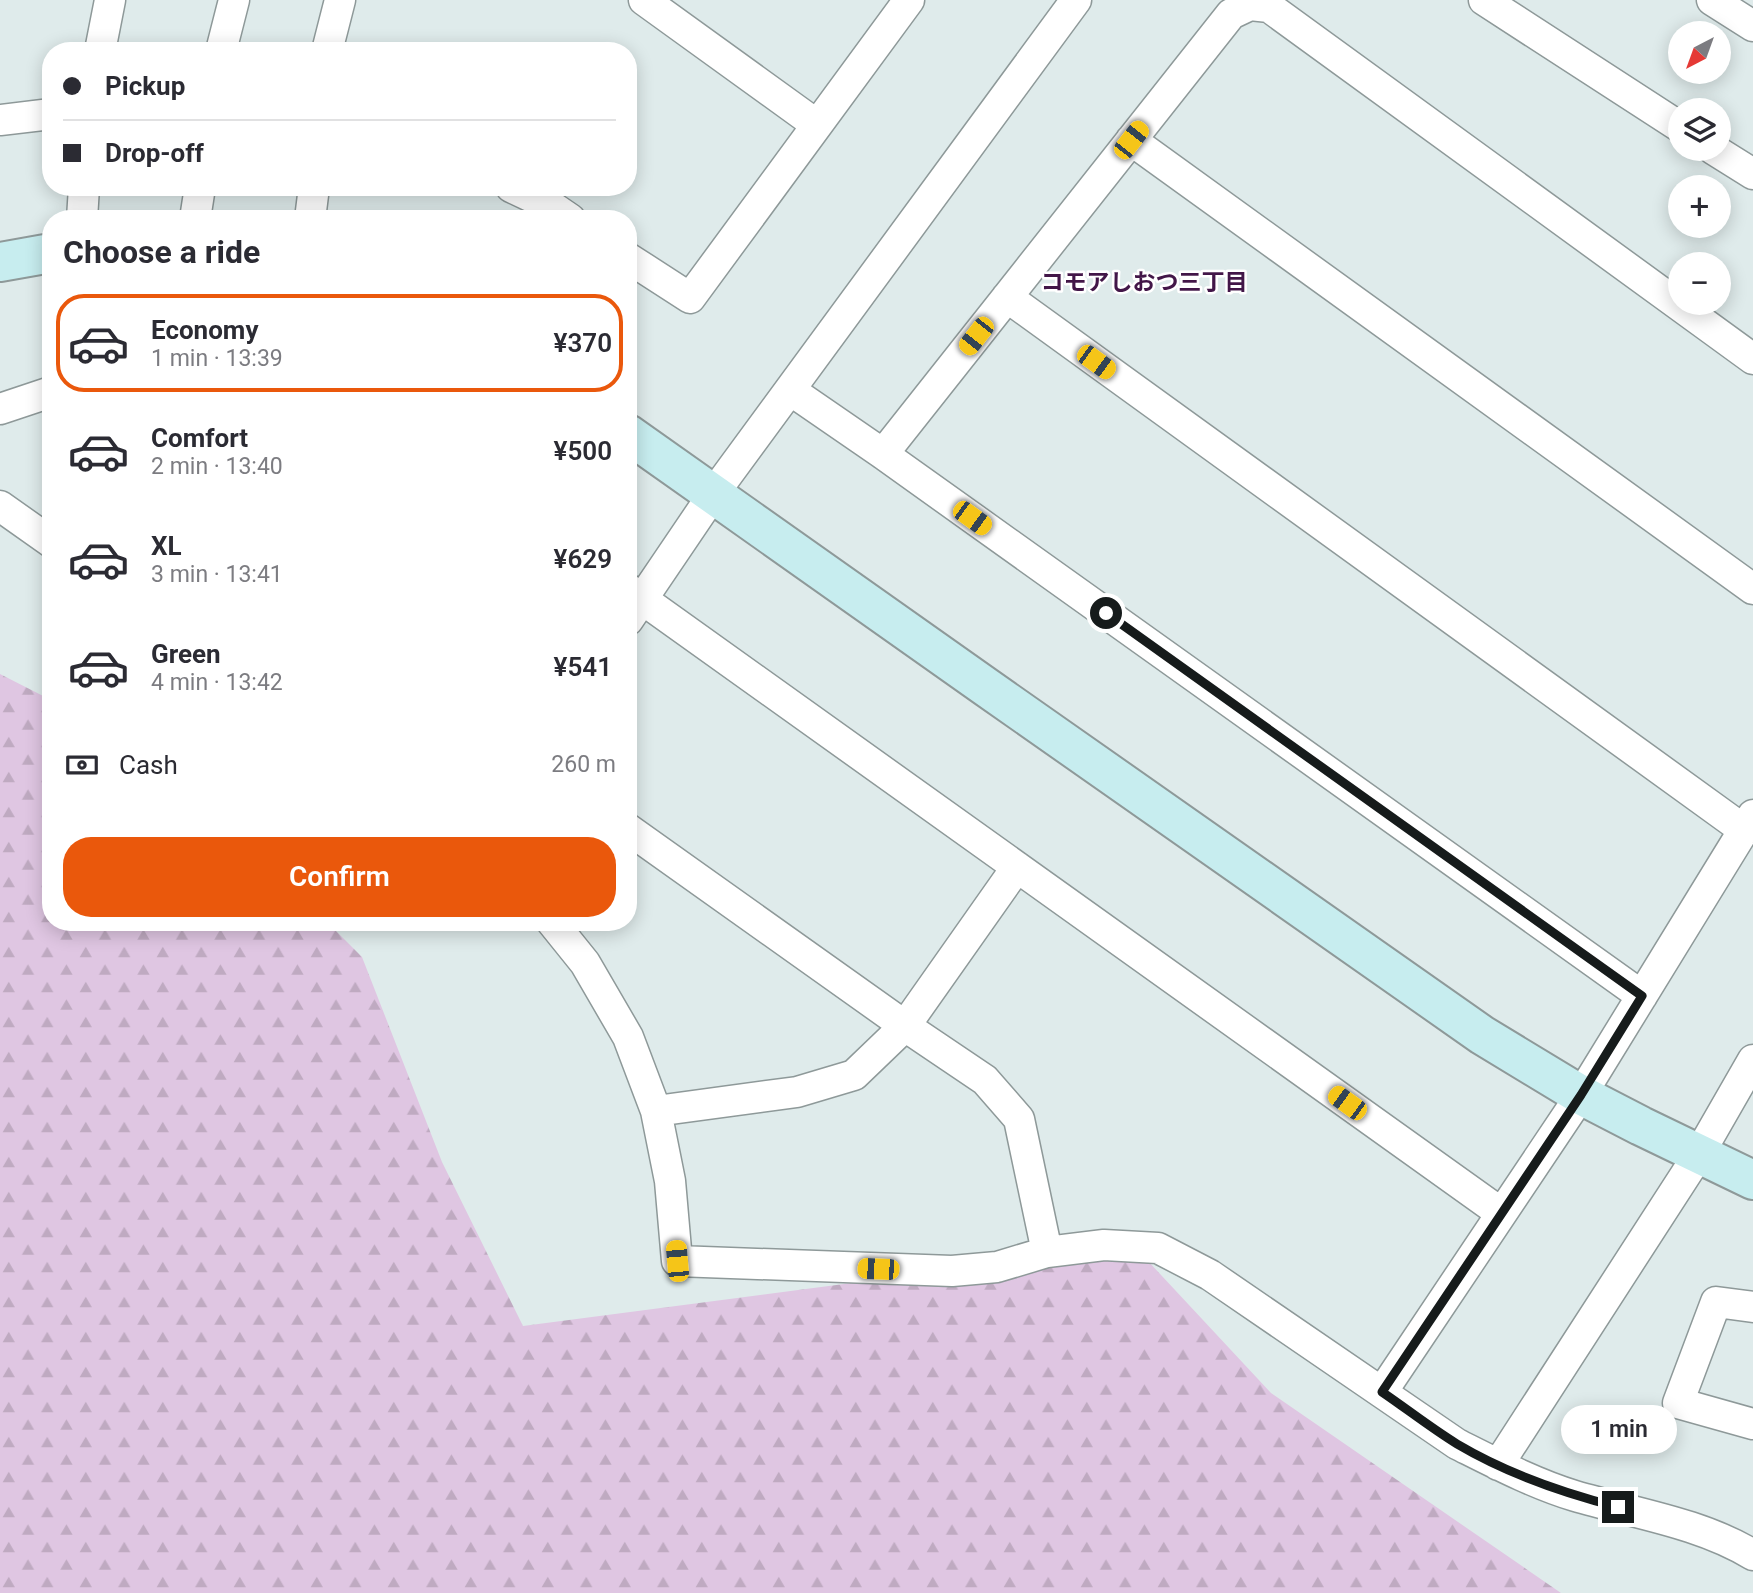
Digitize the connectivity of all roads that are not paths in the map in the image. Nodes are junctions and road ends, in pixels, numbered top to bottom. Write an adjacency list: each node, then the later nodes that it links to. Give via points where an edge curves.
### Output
1 (110, 0): 10 (street)
2 (234, 0): 11 (street)
3 (340, 0): 12 (street)
4 (644, 0): 16 (street)
5 (909, 0): 16 (street)
6 (1076, 0): 27 (street)
7 (1484, 0): 14 (street)
8 (1712, 0): 9 (street)
9 (1753, 26)
10 (102, 42)
11 (223, 42)
12 (329, 42)
13 (42, 115): 15 (street)
14 (1668, 119)
15 (0, 120)
16 (817, 125): 24 (street, via 690,298)
17 (1131, 140): 25 (street); 26 (street, via 1231,14 1250,5 1269,8); 35 (street)
18 (1731, 160): 19 (street)
19 (1753, 174)
20 (530, 196): 21 (street)
21 (557, 210)
22 (42, 255): 23 (street)
23 (0, 262)
24 (637, 264)
25 (1007, 297): 31 (street); 38 (street)
26 (1753, 359)
27 (790, 390): 31 (street); 32 (street)
28 (42, 395): 29 (street)
29 (0, 409)
30 (637, 439): 32 (street)
31 (883, 454): 42 (street)
32 (714, 493): 36 (street); 45 (street, via 1471,1027)
33 (0, 506): 34 (street)
34 (42, 536)
35 (1753, 589)
36 (637, 598)
37 (637, 606): 40 (street)
38 (1748, 823): 42 (street)
39 (637, 835): 43 (street)
40 (1017, 867): 43 (street); 49 (street)
41 (559, 931): 46 (street, via 585,963 628,1037)
42 (1642, 996): 45 (street)
43 (905, 1026): 46 (street, via 854,1074 797,1092); 50 (street, via 985,1080 1018,1119)
44 (1753, 1060): 47 (street)
45 (1581, 1095): 47 (street); 49 (street)
46 (656, 1111): 50 (street, via 670,1181 677,1261 952,1271 997,1267)
47 (1699, 1154): 48 (street); 54 (street)
48 (1753, 1180)
49 (1501, 1213): 52 (street)
50 (1047, 1252): 52 (street, via 1104,1245 1158,1248 1210,1275)
51 (1753, 1307): 53 (street, via 1716,1302 1678,1403)
52 (1382, 1392): 54 (street, via 1457,1444)
53 (1753, 1424)
54 (1498, 1465): 55 (street, via 1573,1495 1735,1544)
55 (1753, 1555)

